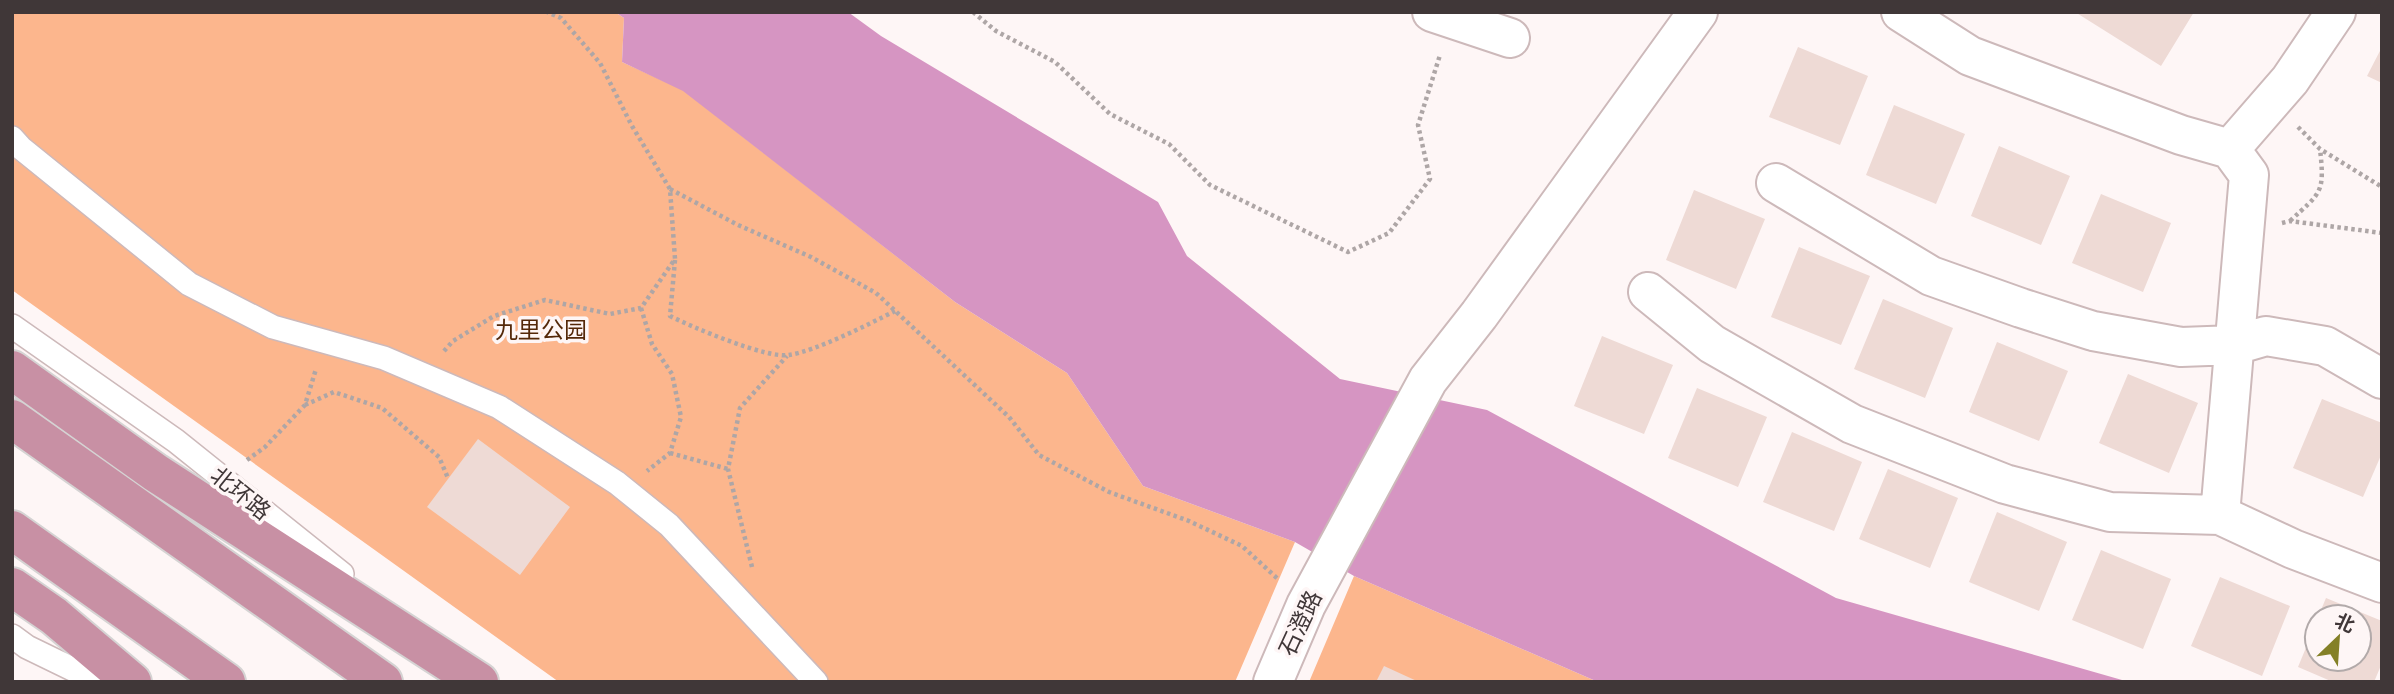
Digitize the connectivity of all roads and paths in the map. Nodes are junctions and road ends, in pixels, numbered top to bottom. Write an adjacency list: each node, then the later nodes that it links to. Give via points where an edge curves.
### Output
1 (547, 12): 14 (path, via 561,18 600,63)
2 (972, 12): 5 (path, via 996,31 1055,61 1110,114 1169,144 1210,185 1348,252 1389,233 1430,180 1418,125)
3 (1698, 12): 41 (street, 石澄路, via 1428,380)
4 (1901, 12): 10 (street, via 1970,56 2180,135)
5 (1442, 16): 7 (street)
6 (2326, 16): 8 (street)
7 (1510, 38)
8 (2273, 101): 10 (street); 11 (path)
9 (12, 138): 23 (lane, via 189,284 273,327)
10 (2230, 149): 17 (street, via 2249,175)
11 (2320, 149): 13 (path); 15 (path, via 2320,193)
12 (1776, 183): 24 (street, via 1931,276 1996,299 2093,331 2181,348)
13 (2382, 187)
14 (670, 189): 18 (path); 21 (path, via 822,263 876,293)
15 (2290, 220): 16 (path); 17 (path)
16 (2382, 233)
17 (2244, 237): 24 (street)
18 (675, 259): 20 (path); 25 (path, via 670,316 707,335)
19 (1648, 292): 36 (street, via 1712,344 1852,424 2005,484 2110,512)
20 (641, 308): 27 (path, via 610,314 545,300 494,316 453,341); 31 (path, via 652,344 673,374 681,417)
21 (895, 311): 25 (path); 41 (path, via 1009,417 1038,455 1109,492 1242,546)
22 (12, 326): 33 (lane, 北环路)
23 (325, 341): 27 (lane); 29 (path)
24 (2235, 345): 28 (street, via 2266,336 2325,346); 36 (street)
25 (787, 356): 32 (path, via 740,408)
26 (12, 370): 43 (highway, via 156,473)
27 (422, 374): 35 (lane, via 499,407)
28 (2382, 379)
29 (305, 405): 33 (path, via 265,447); 34 (path, via 334,392 382,408 439,457)
30 (12, 419): 47 (highway)
31 (670, 453): 32 (path); 35 (path, via 652,469)
32 (728, 469): 38 (path, via 747,556)
33 (222, 478): 43 (lane, 北环路)
34 (448, 478)
35 (617, 483): 48 (lane, via 669,525)
36 (2220, 514): 39 (street)
37 (12, 530): 46 (highway)
38 (757, 580)
39 (2382, 583)
40 (12, 587): 45 (highway, via 54,615)
41 (1307, 605): 49 (street, 石澄路)
42 (12, 636): 44 (lane)
43 (470, 676)
44 (99, 682)
45 (132, 682)
46 (226, 682)
47 (383, 682)
48 (816, 682)
49 (1273, 682)

